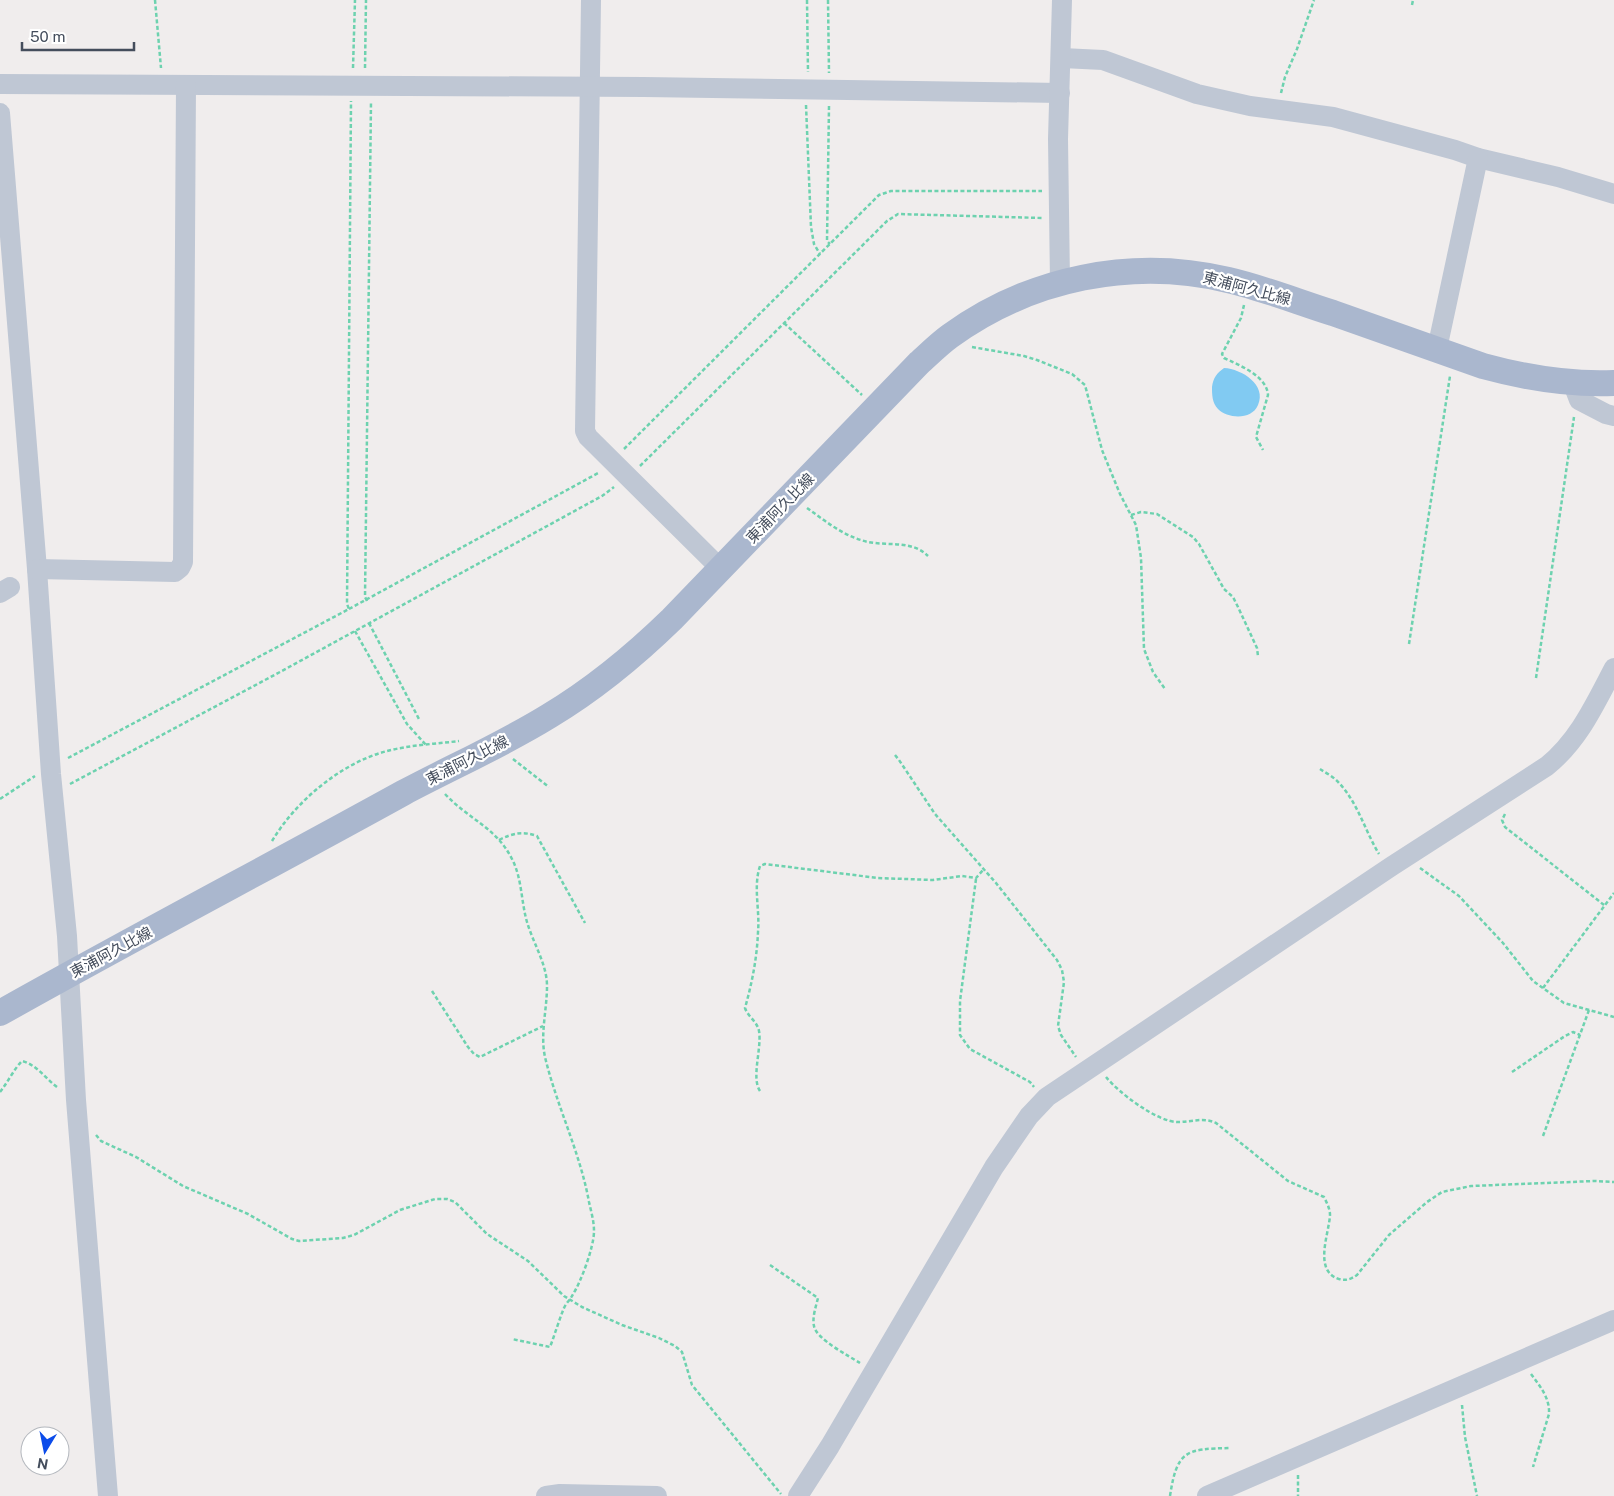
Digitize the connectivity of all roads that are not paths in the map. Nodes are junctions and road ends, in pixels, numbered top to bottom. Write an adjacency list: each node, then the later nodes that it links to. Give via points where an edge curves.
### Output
1 (591, 0): 6 (street)
2 (1062, 0): 3 (street)
3 (1062, 58): 7 (street); 9 (street, via 1103,60 1197,94 1250,106 1334,118)
4 (0, 84): 5 (street)
5 (186, 85): 6 (street); 16 (street, via 183,562 175,572)
6 (590, 87): 7 (street); 17 (street, via 586,431 588,437)
7 (1060, 93): 11 (street)
8 (0, 113): 16 (street)
9 (1478, 158): 10 (street); 12 (street)
10 (1614, 194)
11 (1060, 282): 12 (main road, 東浦阿久比線, via 1127,271 1196,274 1228,280); 17 (main road, 東浦阿久比線, via 983,315 919,363)
12 (1445, 352): 14 (main road, 東浦阿久比線)
13 (1614, 383): 14 (main road, 東浦阿久比線)
14 (1576, 392): 15 (street, via 1606,414)
15 (1614, 416)
16 (37, 569): 19 (street)
17 (721, 569): 19 (main road, 東浦阿久比線, via 637,653 557,712)
18 (1614, 668): 25 (street, via 1585,724 1562,754 1525,782 1044,1099 994,1167)
19 (69, 974): 20 (main road, 東浦阿久比線); 22 (street, via 78,1130)
20 (0, 1013)
21 (1614, 1320): 26 (street)
22 (108, 1496)
23 (546, 1496): 24 (street)
24 (657, 1496)
25 (798, 1496)
26 (1207, 1496)

